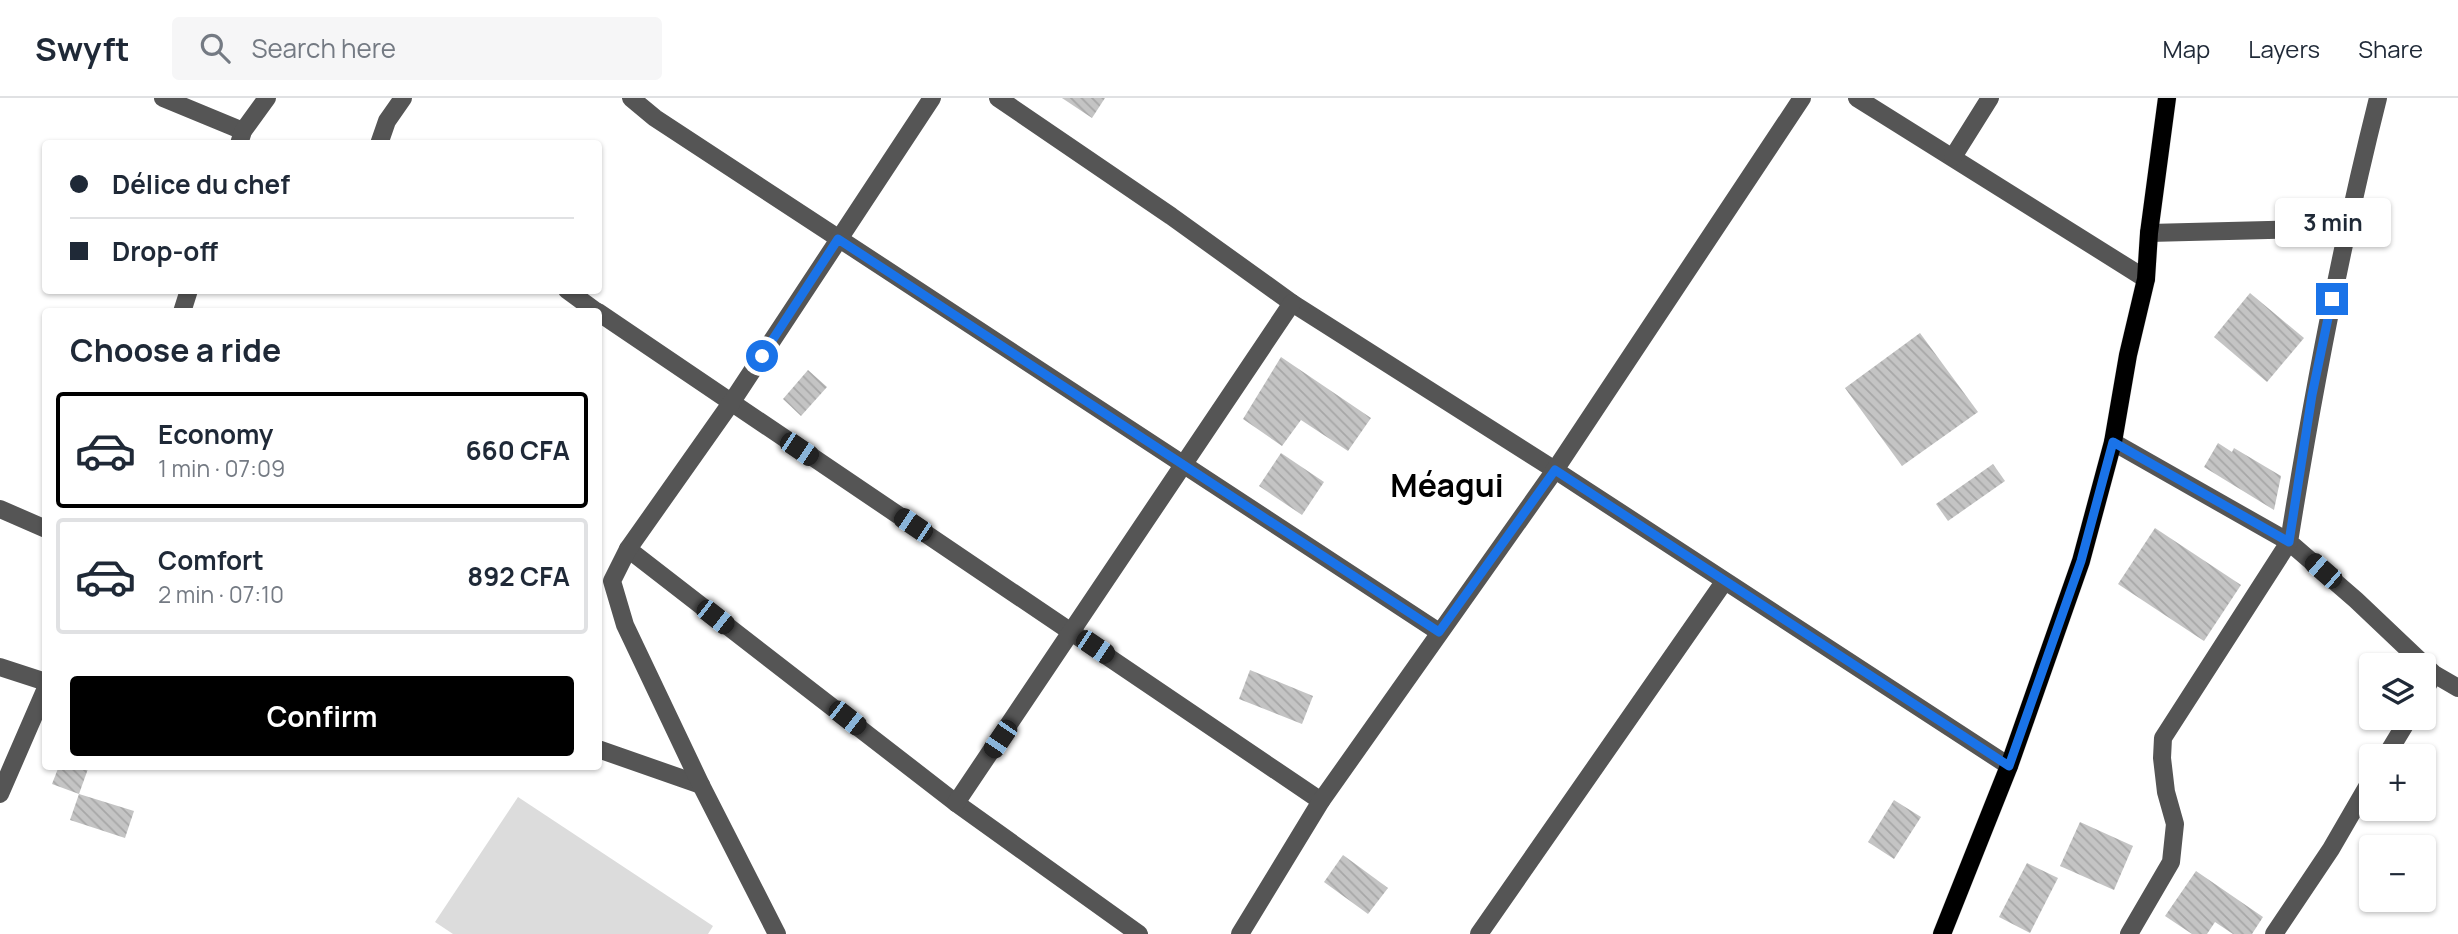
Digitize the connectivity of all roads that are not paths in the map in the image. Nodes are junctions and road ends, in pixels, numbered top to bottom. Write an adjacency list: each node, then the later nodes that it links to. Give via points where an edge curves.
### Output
1 (163, 98): 12 (street)
2 (267, 98): 12 (street)
3 (403, 98): 13 (street)
4 (631, 98): 17 (street)
5 (932, 98): 17 (street)
6 (998, 98): 20 (street)
7 (1802, 98): 26 (street)
8 (1857, 98): 14 (street)
9 (1990, 98): 14 (street)
10 (2167, 98): 16 (main road)
11 (2378, 98): 15 (street)
12 (241, 137)
13 (380, 140)
14 (1953, 157): 18 (street)
15 (2347, 228): 16 (street); 29 (street, via 2312,395)
16 (2149, 233): 18 (main road)
17 (838, 239): 23 (street); 25 (street)
18 (2146, 279): 24 (main road)
19 (573, 294): 21 (street)
20 (1292, 303): 25 (street); 26 (street)
21 (592, 308)
22 (602, 315): 23 (street)
23 (731, 403): 30 (street); 34 (street)
24 (2113, 442): 29 (street); 43 (main road, via 2081,561)
25 (1183, 465): 34 (street); 35 (street)
26 (1555, 470): 32 (street); 35 (street)
27 (0, 509): 28 (street)
28 (42, 527)
29 (2289, 542): 36 (street); 54 (street, via 2163,738 2165,783 2175,824 2171,862)
30 (628, 549): 31 (street); 48 (street)
31 (612, 581): 33 (street); 44 (street, via 625,625)
32 (1724, 582): 43 (street); 53 (street)
33 (602, 591)
34 (1073, 632): 46 (street); 48 (street)
35 (1439, 632): 46 (street)
36 (2412, 653)
37 (0, 667): 39 (street)
38 (2436, 675): 40 (street)
39 (42, 681)
40 (2458, 688)
41 (42, 697): 45 (street)
42 (602, 750): 44 (street)
43 (2009, 766): 49 (main road)
44 (701, 785): 50 (street)
45 (0, 794)
46 (1321, 801): 52 (street)
47 (2359, 801): 55 (street)
48 (956, 803): 51 (street)
49 (1947, 932)
50 (777, 934)
51 (1139, 934)
52 (1240, 934)
53 (1479, 934)
54 (2129, 934)
55 (2274, 934)

